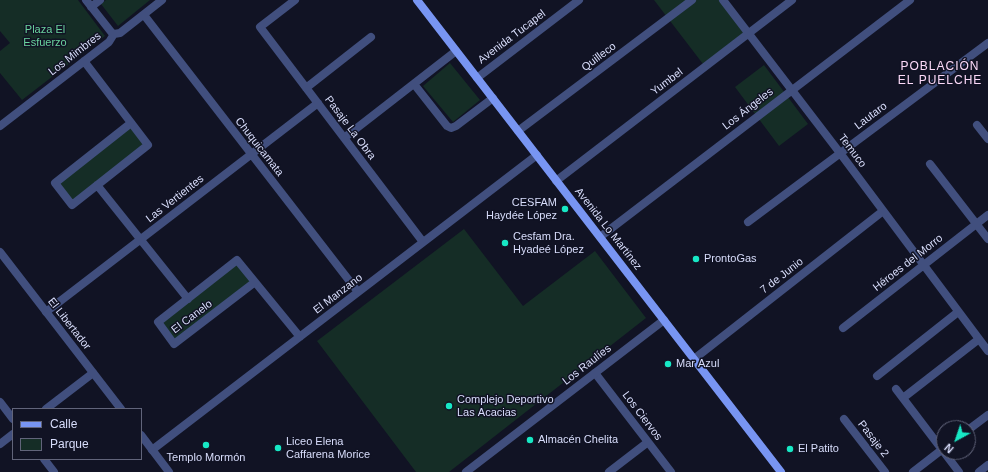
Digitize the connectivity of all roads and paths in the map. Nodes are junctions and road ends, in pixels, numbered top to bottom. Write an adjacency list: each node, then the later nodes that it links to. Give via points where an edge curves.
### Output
1 (86, 0): 11 (street)
2 (100, 0): 11 (street)
3 (162, 0): 12 (street, Los Mimbres)
4 (295, 0): 21 (street, Pasaje La Obra, via 260,27)
5 (417, 0): 17 (main road, Avenida Lo Martínez)
6 (580, 0): 19 (street, Avenida Tucapel)
7 (692, 0): 28 (street, Quilleco)
8 (723, 0): 13 (street, Temuco)
9 (792, 0): 13 (street, Yumbel)
10 (910, 0): 22 (street, Los Ángeles)
11 (91, 7): 14 (street)
12 (144, 15): 14 (street, Los Mimbres, via 120,33); 32 (street, Chuquicamata)
13 (749, 33): 22 (street, Temuco); 35 (street, Yumbel)
14 (114, 34): 18 (street, Los Mimbres, via 109,42)
15 (371, 37): 21 (street)
16 (988, 43): 31 (street, Lautaro)
17 (456, 51): 19 (main road, Avenida Lo Martínez); 20 (street)
18 (84, 61): 25 (street); 27 (street, Los Mimbres)
19 (477, 78): 23 (main road, Avenida Lo Martínez)
20 (414, 84): 23 (street, via 451,128); 29 (street)
21 (306, 88): 24 (street, Pasaje La Obra)
22 (791, 90): 31 (street, Temuco); 41 (street, Los Ángeles)
23 (493, 98): 28 (main road, Avenida Lo Martínez)
24 (318, 103): 29 (street, Pasaje La Obra); 32 (street, Las Vertientes)
25 (131, 123): 36 (street, via 148,145); 36 (street, via 55,183 72,205)
26 (977, 125): 30 (street)
27 (0, 126)
28 (518, 131): 33 (main road, Avenida Lo Martínez)
29 (344, 138): 44 (street, Pasaje La Obra)
30 (988, 139)
31 (840, 153): 37 (street, Temuco); 39 (street, Lautaro)
32 (251, 154): 43 (street, Las Vertientes); 48 (street, Chuquicamata)
33 (536, 155): 35 (main road, Avenida Lo Martínez); 44 (street, El Manzano)
34 (930, 164): 40 (street)
35 (556, 181): 41 (main road, Avenida Lo Martínez)
36 (97, 185): 43 (street, El Canelo)
37 (883, 211): 46 (street, Temuco); 57 (street, 7 de Junio)
38 (988, 215): 40 (street, Héroes del Morro)
39 (748, 222)
40 (976, 224): 42 (street); 46 (street, Héroes del Morro)
41 (600, 237): 52 (main road, Avenida Lo Martínez)
42 (988, 239)
43 (140, 240): 49 (street, El Canelo); 50 (street, Las Vertientes)
44 (423, 242): 48 (street, El Manzano)
45 (0, 252): 50 (street, El Libertador)
46 (924, 265): 51 (street, Temuco); 53 (street, Héroes del Morro)
47 (255, 282): 49 (street, El Canelo, via 237,260); 49 (street, El Canelo, via 174,344 158,322); 54 (street, El Canelo)
48 (358, 292): 54 (street, El Manzano)
49 (188, 299)
50 (46, 312): 58 (street, El Libertador)
51 (960, 314): 55 (street, Temuco); 60 (street)
52 (664, 320): 57 (main road, Avenida Lo Martínez); 59 (street, Los Raulíes)
53 (843, 328)
54 (300, 337): 75 (street, El Manzano)
55 (979, 339): 56 (street, Temuco); 62 (street)
56 (988, 351)
57 (694, 359): 85 (main road, Avenida Lo Martínez)
58 (93, 373): 64 (street); 65 (street, El Libertador)
59 (595, 373): 73 (street, Los Ciervos); 82 (street, Los Raulíes)
60 (877, 376)
61 (896, 389): 62 (street)
62 (903, 398): 72 (street)
63 (0, 402): 67 (street)
64 (47, 408)
65 (120, 408)
66 (988, 414): 69 (street)
67 (12, 418)
68 (844, 420): 86 (street, Pasaje 2)
69 (976, 424)
70 (12, 435): 74 (street)
71 (142, 436): 75 (street)
72 (936, 440)
73 (648, 442): 83 (street); 84 (street, Los Ciervos)
74 (0, 444)
75 (152, 450): 81 (street)
76 (936, 454): 87 (street)
77 (45, 460): 80 (street)
78 (951, 460): 88 (street)
79 (988, 465): 89 (street)
80 (54, 472)
81 (169, 472)
82 (466, 472)
83 (609, 472)
84 (671, 472)
85 (781, 472)
86 (885, 472)
87 (913, 472)
88 (959, 472)
89 (979, 472)

